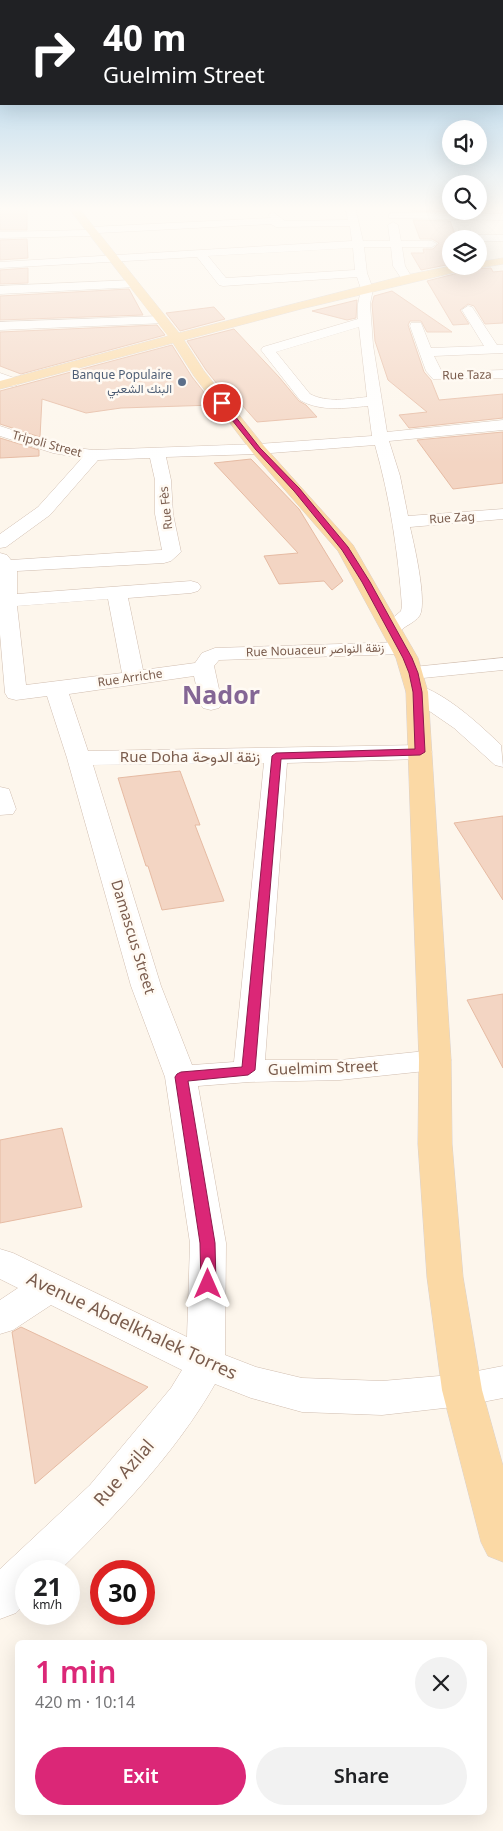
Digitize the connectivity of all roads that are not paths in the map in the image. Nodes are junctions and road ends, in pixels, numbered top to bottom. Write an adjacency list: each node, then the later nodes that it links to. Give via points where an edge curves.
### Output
1 (42, 292): 5 (street)
2 (140, 292): 7 (main road)
3 (354, 292): 12 (main road)
4 (366, 292): 8 (street)
5 (44, 303)
6 (468, 310): 14 (street)
7 (161, 320): 9 (street); 12 (main road)
8 (364, 321): 18 (street); 18 (street, via 268,350 312,402)
9 (30, 325): 10 (street); 13 (street, via 32,334)
10 (0, 326)
11 (416, 326): 15 (street)
12 (176, 338): 17 (main road); 22 (main road, via 198,373)
13 (24, 339)
14 (498, 349): 15 (street)
15 (426, 352): 16 (street, Rue Taza, via 435,374 443,377)
16 (503, 374)
17 (4, 381)
18 (375, 402): 21 (street)
19 (503, 425): 21 (street)
20 (0, 431): 24 (street, Tripoli Street, via 59,450)
21 (380, 439): 22 (street); 26 (street, via 392,476)
22 (258, 449): 23 (street); 31 (main road, via 346,549)
23 (157, 454): 24 (street); 27 (street, Rue Fès, via 172,552 164,557)
24 (93, 455): 27 (street)
25 (503, 514): 26 (street, Rue Zag)
26 (401, 522): 31 (street, via 412,606 410,614)
27 (2, 556): 30 (street, via 8,572)
28 (191, 587): 29 (street)
29 (117, 593): 30 (street); 35 (street)
30 (7, 601): 38 (street)
31 (391, 628): 32 (main road)
32 (402, 648): 34 (street, Rue Nouaceur زنقة النواصر, via 228,652 209,656); 36 (main road)
33 (503, 664): 36 (street)
34 (203, 668): 35 (street, Rue Arriche); 39 (street)
35 (134, 677): 37 (street, Rue Arriche)
36 (415, 682): 40 (main road); 43 (street)
37 (56, 689): 38 (street); 42 (street, Damascus Street)
38 (8, 694)
39 (211, 703)
40 (420, 752): 41 (street, Rue Doha زنقة الدوحة); 44 (main road)
41 (276, 756): 42 (street, Rue Doha زنقة الدوحة); 45 (street)
42 (80, 758): 46 (street, Damascus Street, via 146,986)
43 (503, 760)
44 (435, 1060): 45 (street, Guelmim Street, via 340,1070); 52 (main road, via 435,1144 445,1277)
45 (248, 1070): 46 (street, Guelmim Street)
46 (181, 1077): 50 (street, Damascus Street, via 208,1243)
47 (0, 1263): 48 (street, Avenue Abdelkhalek Torres)
48 (48, 1288): 49 (street); 50 (street, Avenue Abdelkhalek Torres)
49 (0, 1320)
50 (206, 1364): 52 (street, Avenue Abdelkhalek Torres, via 251,1382 302,1395 382,1398); 54 (street, Rue Azilal, via 185,1400 105,1498)
51 (503, 1382): 52 (street, Avenue Abdelkhalek Torres)
52 (462, 1390): 53 (main road)
53 (503, 1542)
54 (40, 1560)
55 (15, 1584): 56 (street, Rue Azilal)
56 (0, 1598)

